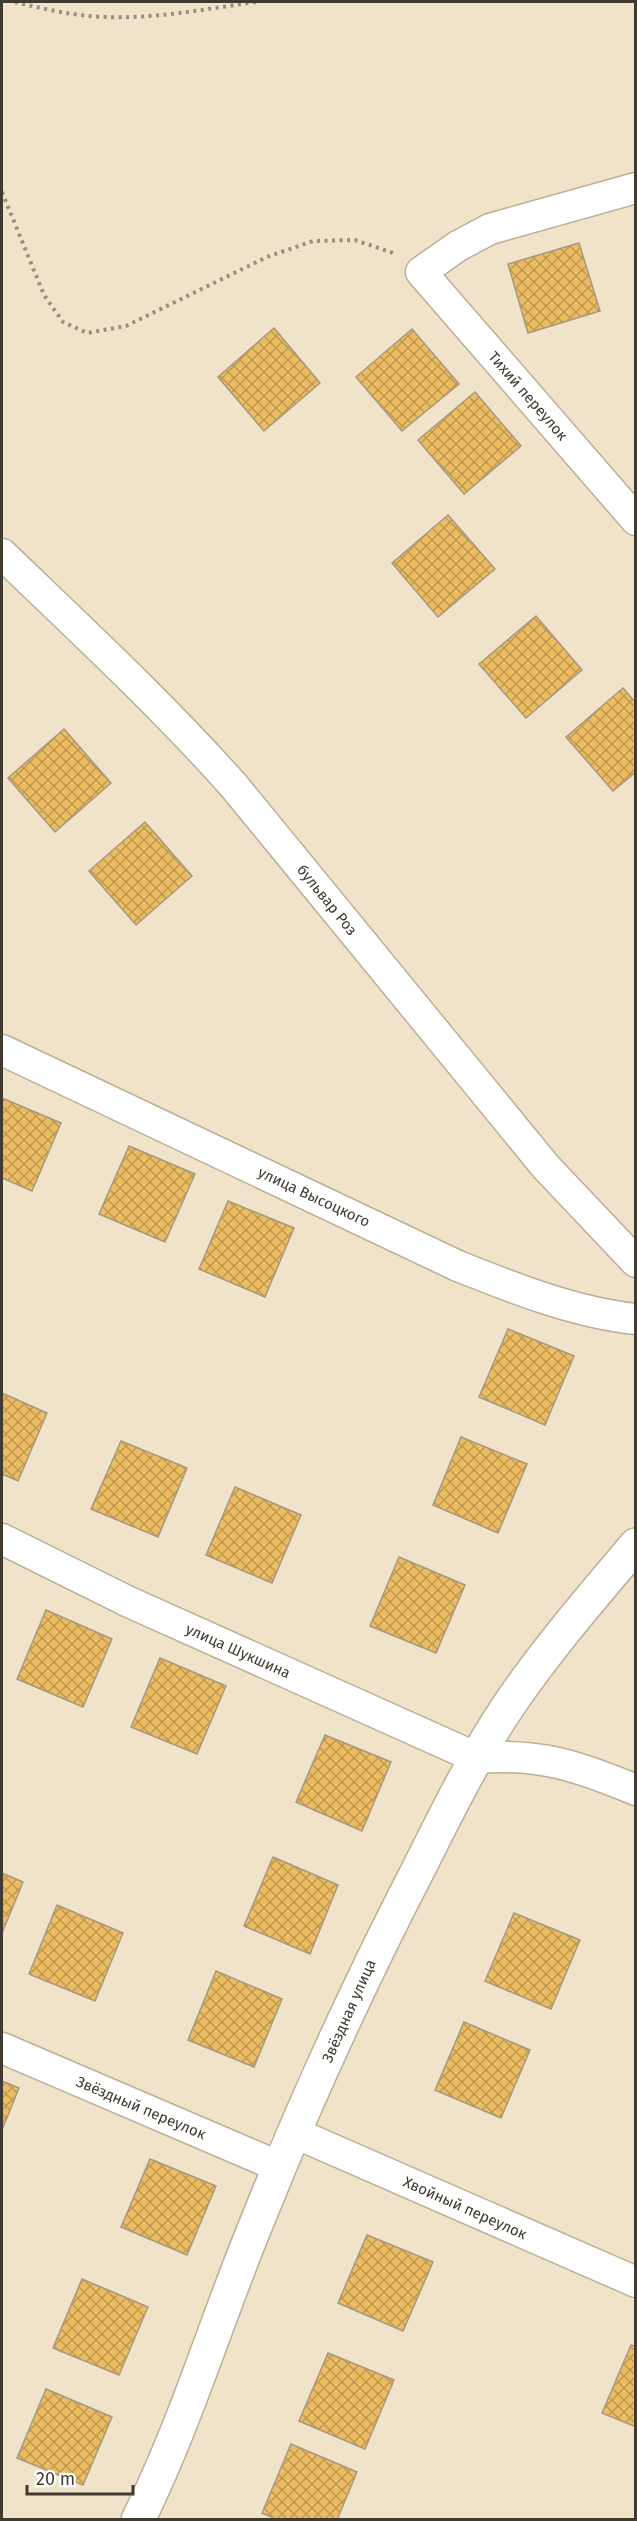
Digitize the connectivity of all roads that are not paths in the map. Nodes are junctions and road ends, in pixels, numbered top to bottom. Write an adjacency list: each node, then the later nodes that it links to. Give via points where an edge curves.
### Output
1 (636, 188): 2 (street, Тихий переулок, via 490,229 421,272)
2 (636, 520)
3 (2, 554): 5 (street, бульвар Роз, via 190,736 539,1159)
4 (2, 1050): 6 (street, улица Высоцкого, via 458,1266 511,1288)
5 (636, 1263)
6 (636, 1319)
7 (2, 1539): 9 (street, улица Шукшина, via 129,1602)
8 (636, 1545): 9 (street, Звёздная улица, via 549,1650)
9 (477, 1758): 10 (street, via 511,1755 543,1759); 12 (street, Звёздная улица, via 377,1948)
10 (636, 1790)
11 (2, 2048): 13 (street, Звёздный переулок)
12 (295, 2133): 13 (street, Звёздная улица); 14 (street, Хвойный переулок)
13 (280, 2167): 15 (street, Звёздная улица, via 226,2299 174,2444)
14 (636, 2282)
15 (138, 2520)

